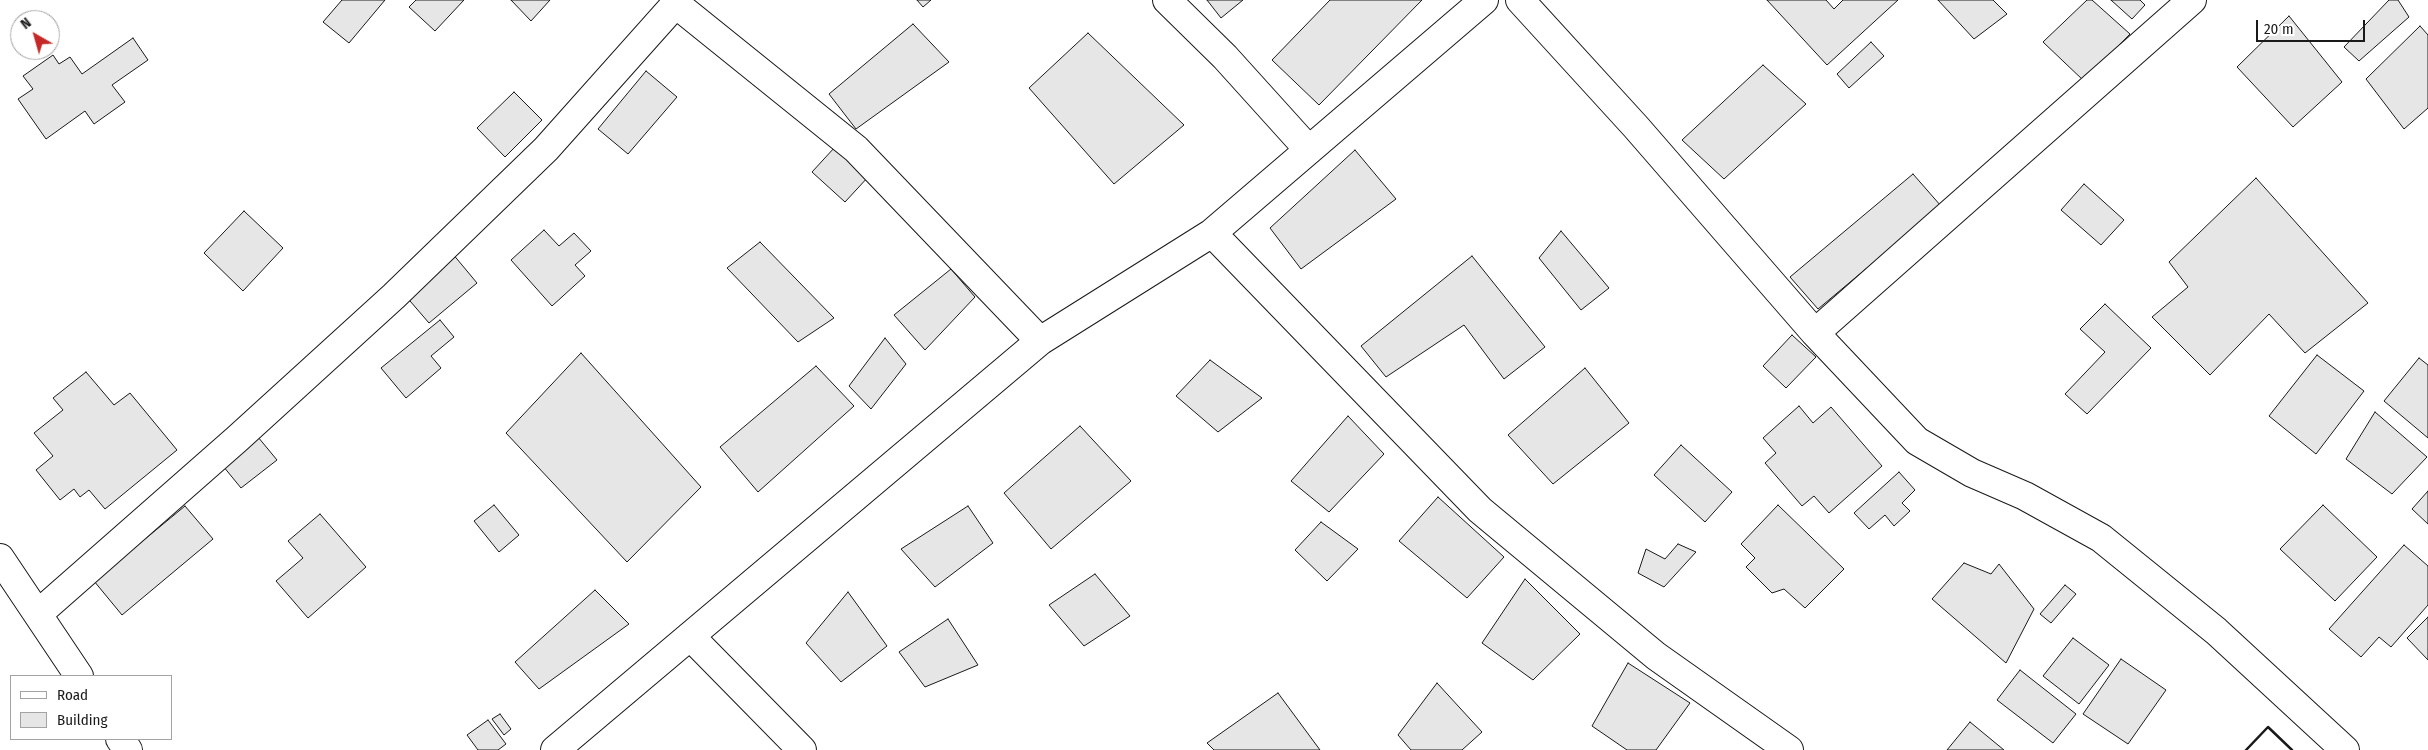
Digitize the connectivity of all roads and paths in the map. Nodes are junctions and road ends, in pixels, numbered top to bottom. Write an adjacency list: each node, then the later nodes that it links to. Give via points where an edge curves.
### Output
1 (1167, 0): 6 (street, via 1225,57)
2 (1484, 0): 6 (street)
3 (1520, 0): 8 (street, via 1636,127)
4 (2192, 0): 8 (street)
5 (678, 2): 9 (street, via 856,149); 11 (street, via 546,149 394,296 238,439)
6 (1309, 150): 7 (street)
7 (1212, 233): 9 (street); 16 (street, via 1480,510 1656,656)
8 (1815, 333): 17 (street, via 1918,440 1972,473 2025,496 2101,538 2216,631)
9 (1040, 342): 12 (street)
10 (0, 558): 11 (street)
11 (39, 613): 13 (street)
12 (690, 636): 14 (street); 15 (street)
13 (78, 675)
14 (555, 750)
15 (802, 750)
16 (1789, 750)
17 (2344, 750)

